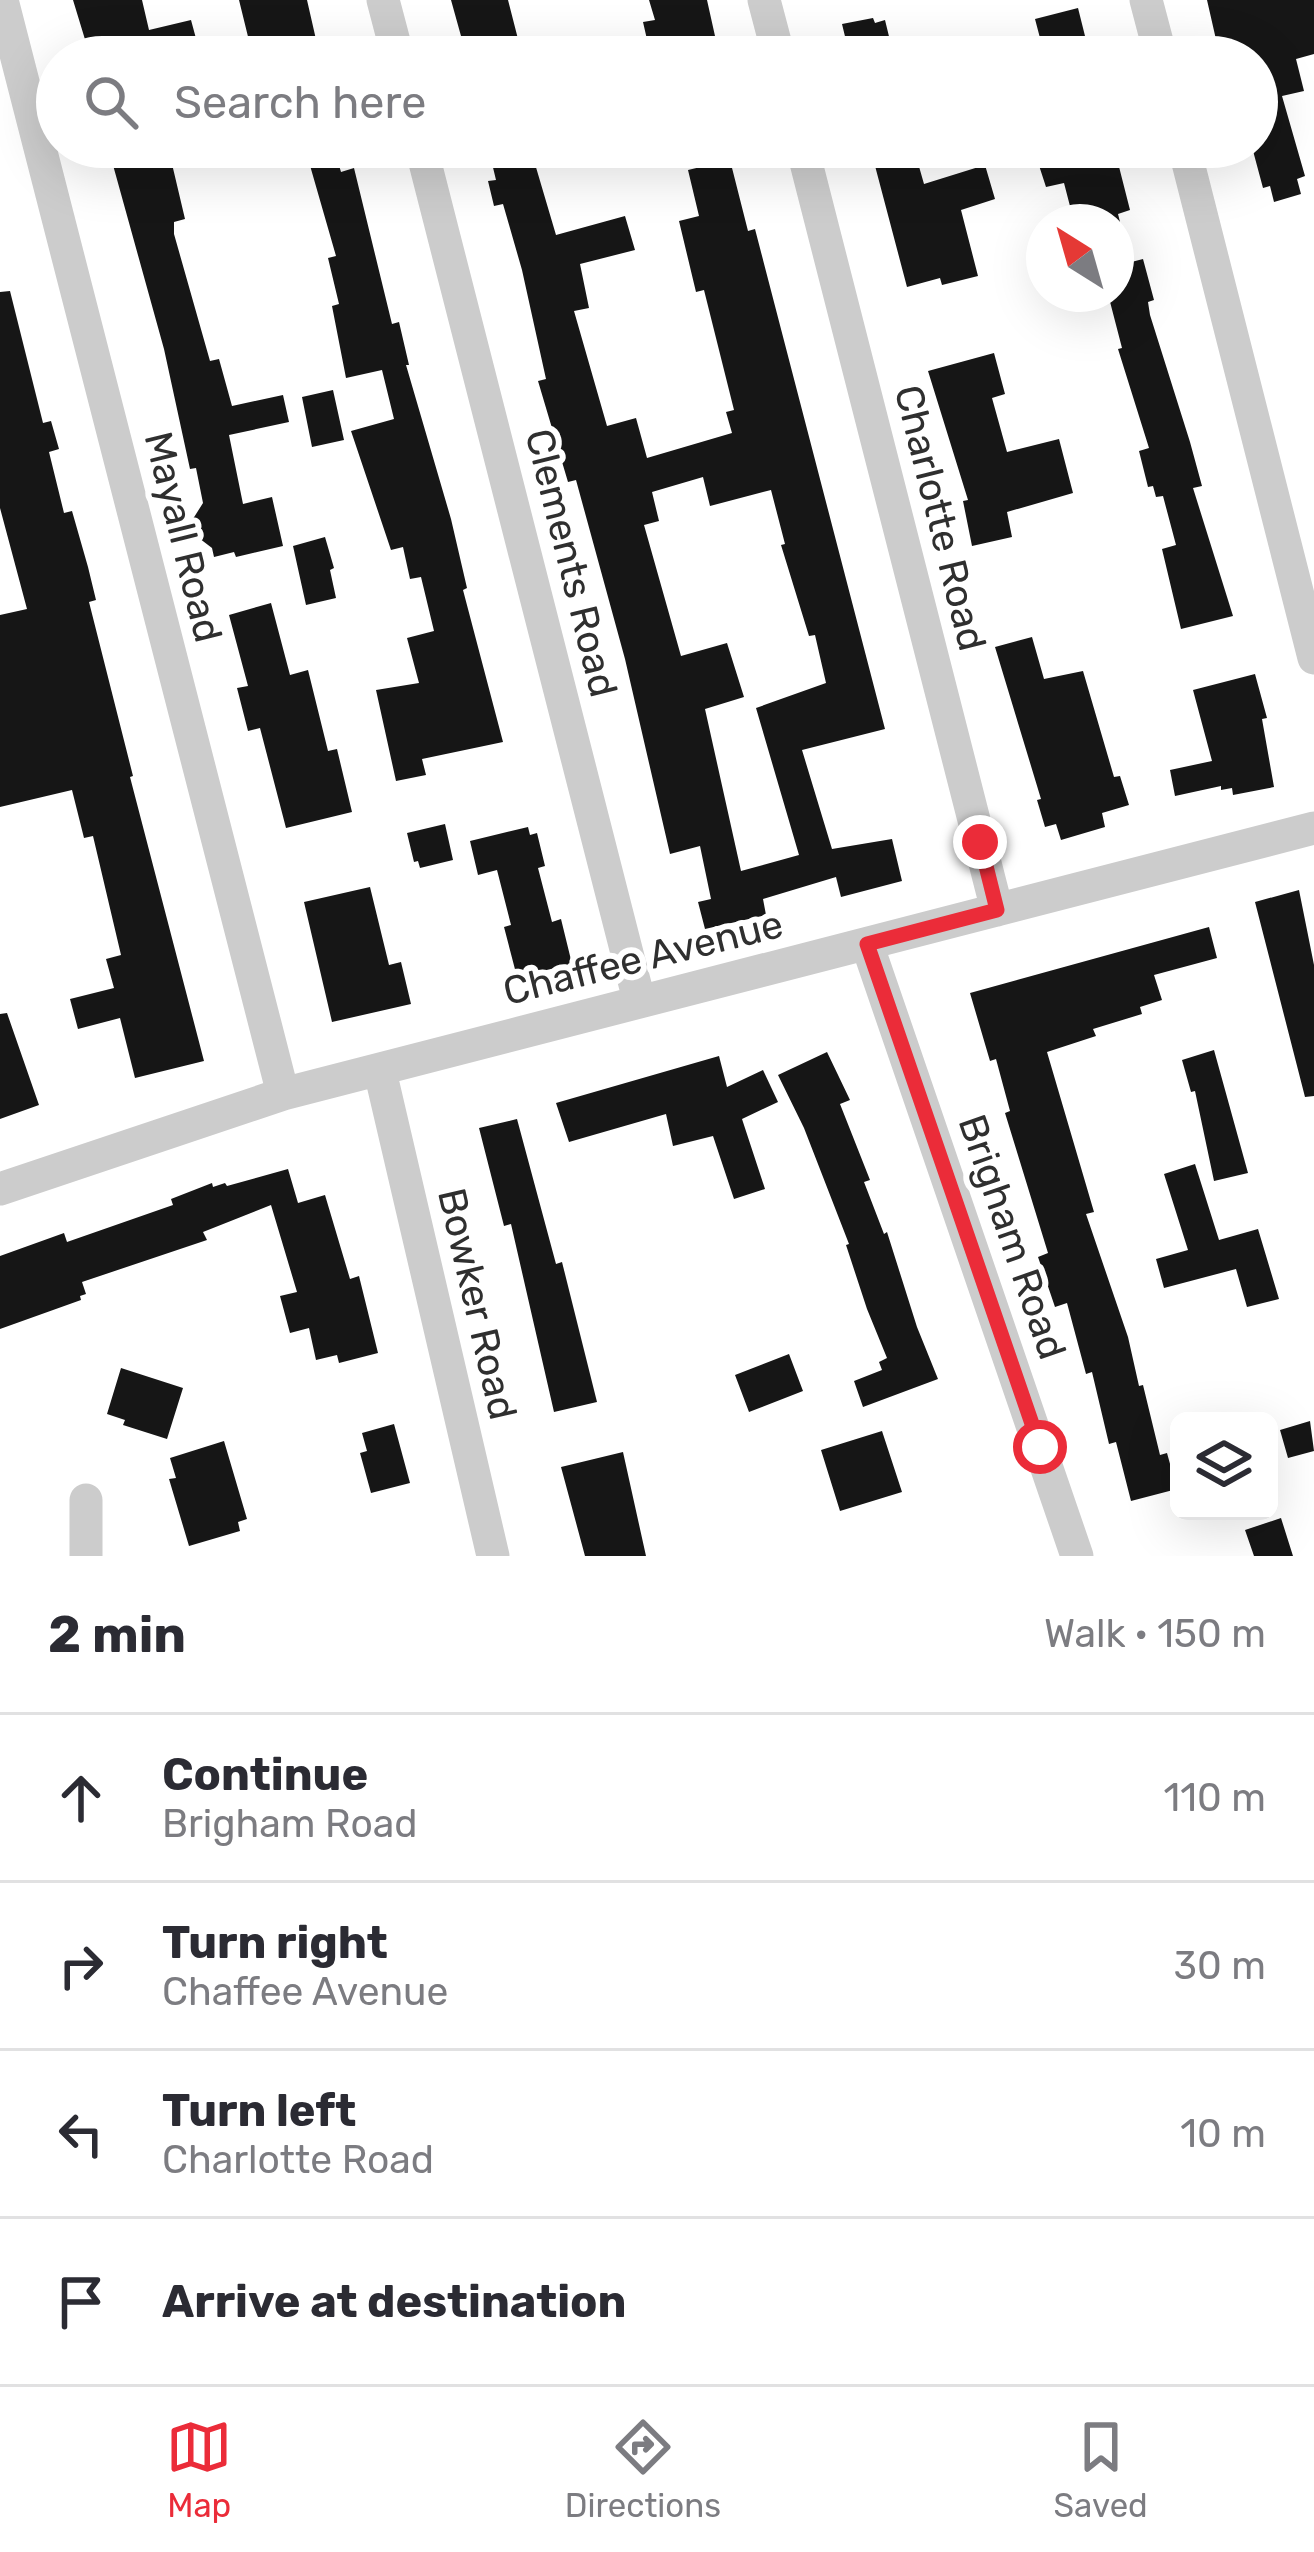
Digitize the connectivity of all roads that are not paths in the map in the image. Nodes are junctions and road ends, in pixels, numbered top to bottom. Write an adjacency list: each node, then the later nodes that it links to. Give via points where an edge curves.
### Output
1 (2, 0): 8 (street, Mayall Road)
2 (383, 0): 5 (street)
3 (764, 0): 6 (street)
4 (1146, 0): 7 (street)
5 (392, 36)
6 (773, 36)
7 (1155, 36)
8 (36, 132)
9 (45, 168): 19 (street, Mayall Road)
10 (426, 168): 17 (street, Clements Road)
11 (807, 168): 15 (street, Charlotte Road)
12 (1189, 168): 13 (street)
13 (1314, 658)
14 (1314, 828): 15 (street, Chaffee Avenue)
15 (997, 910): 16 (street, Chaffee Avenue)
16 (867, 944): 17 (street, Chaffee Avenue); 24 (street, Brigham Road)
17 (639, 1000): 18 (street, Chaffee Avenue)
18 (380, 1071): 19 (street, Chaffee Avenue); 23 (street, Bowker Road)
19 (284, 1094): 20 (street, Chaffee Avenue)
20 (0, 1189)
21 (86, 1500): 22 (street)
22 (86, 1556)
23 (493, 1556)
24 (1077, 1556)

